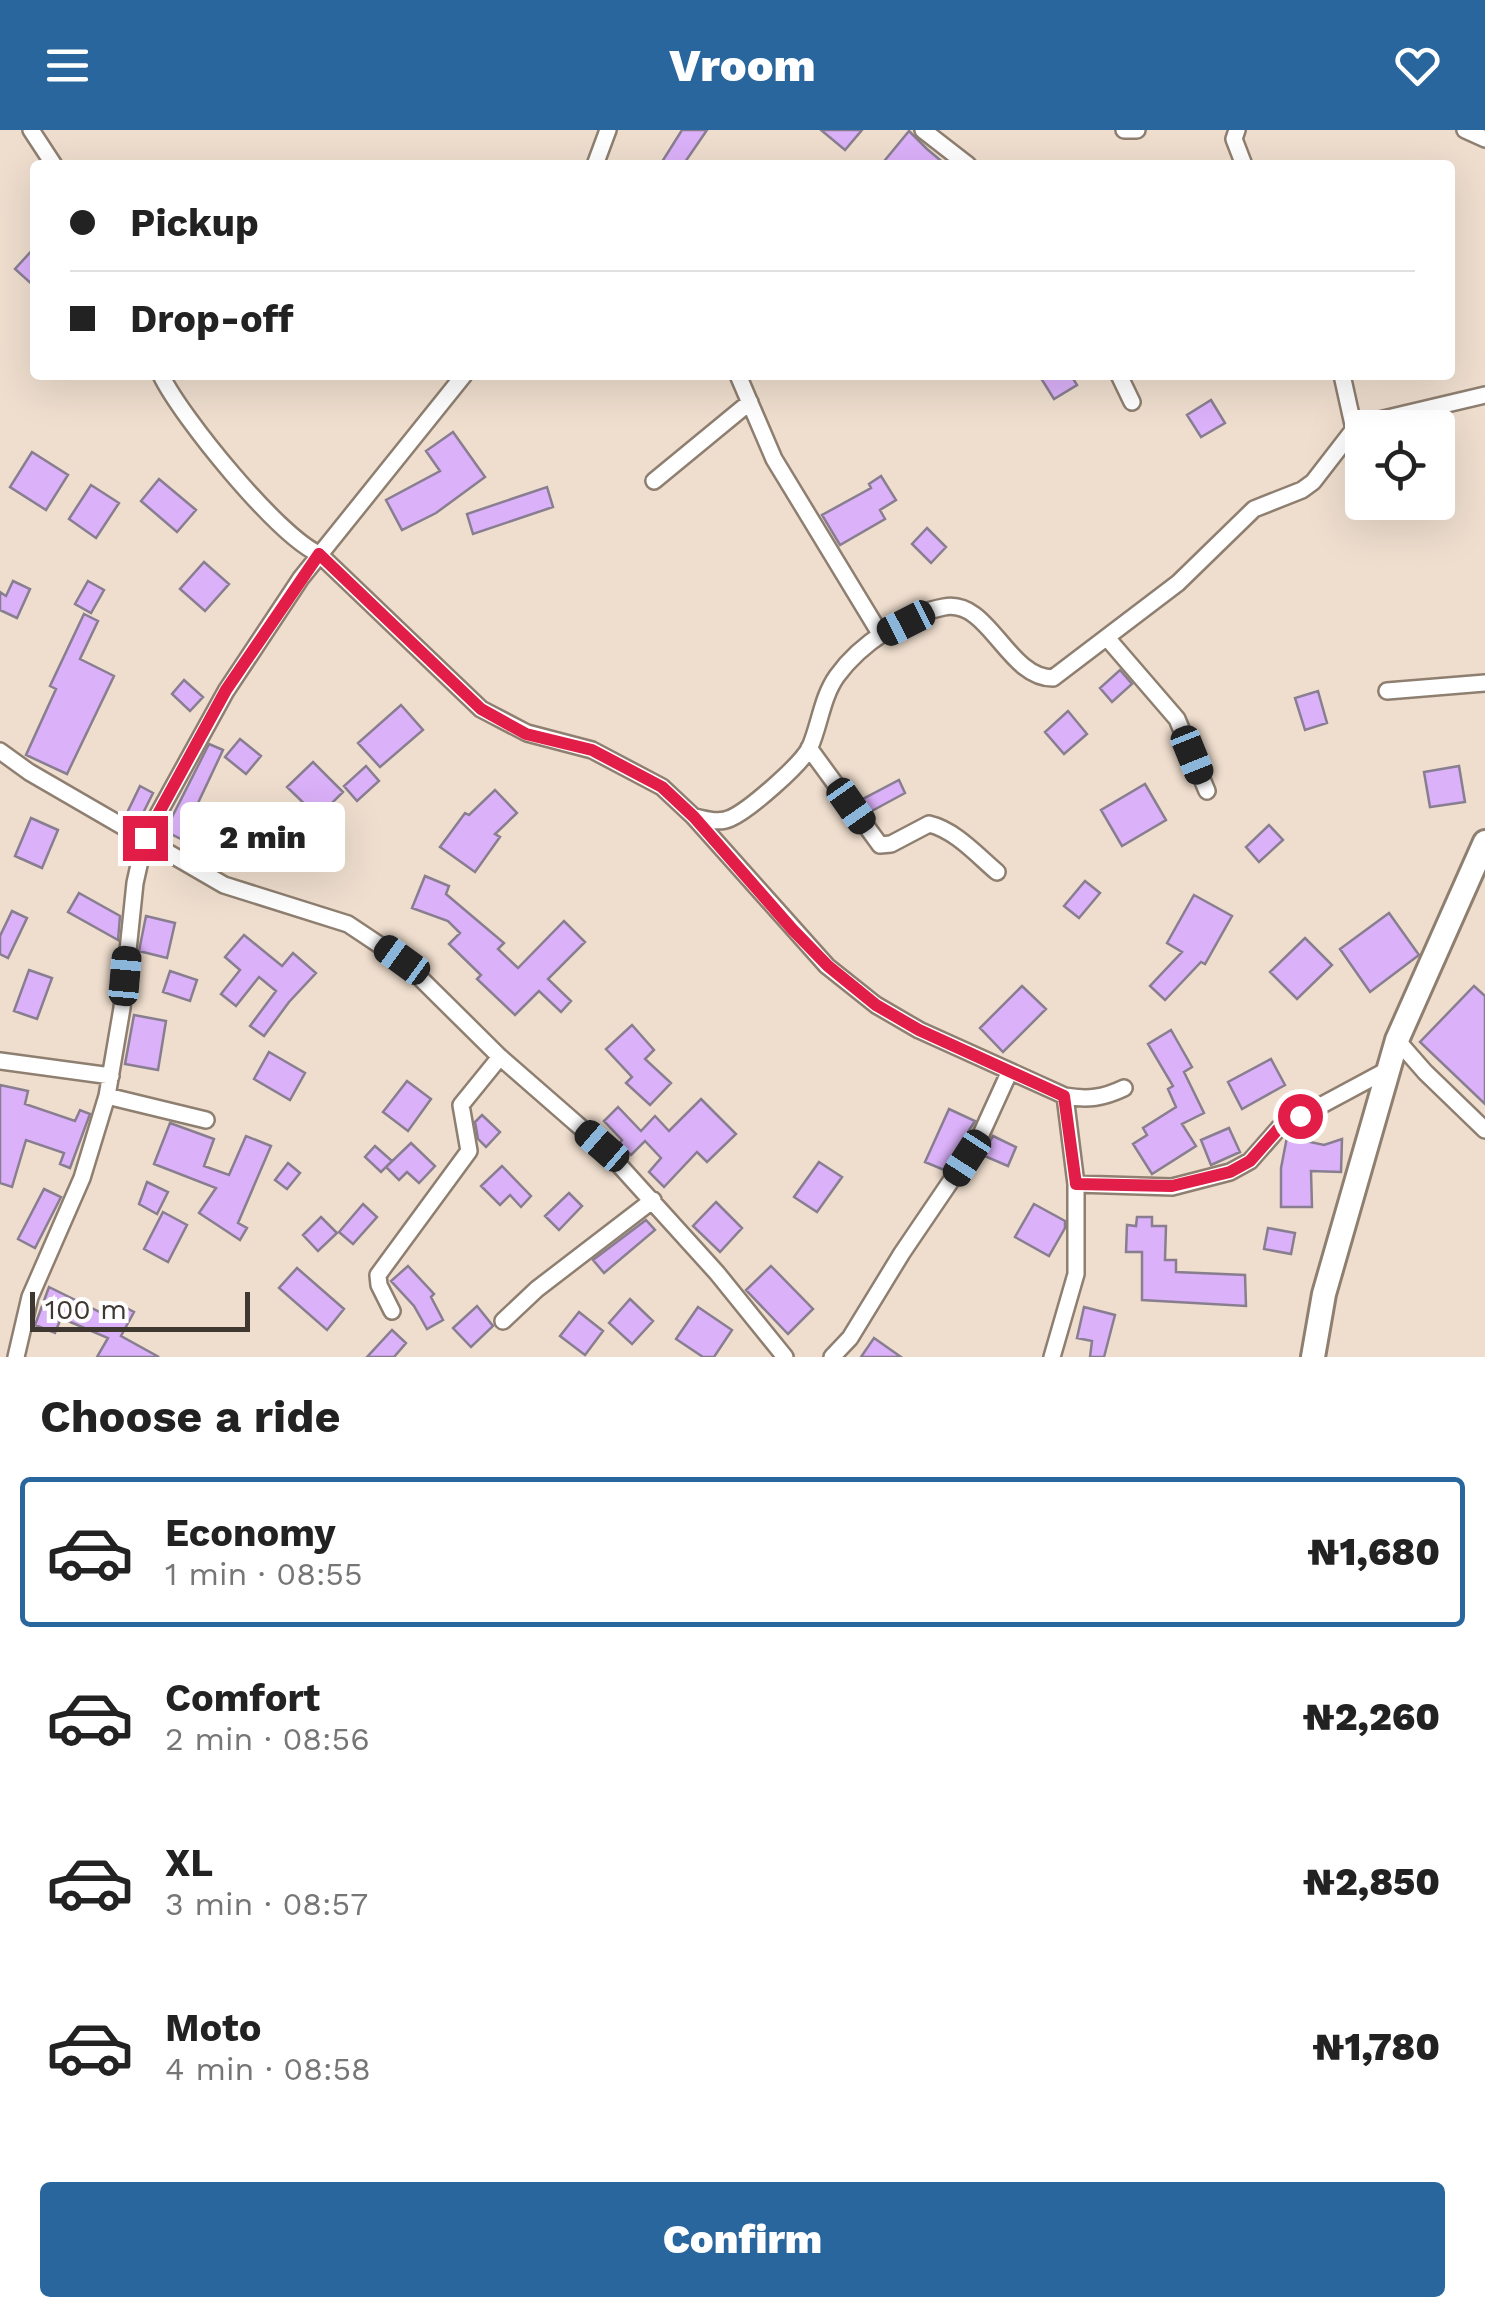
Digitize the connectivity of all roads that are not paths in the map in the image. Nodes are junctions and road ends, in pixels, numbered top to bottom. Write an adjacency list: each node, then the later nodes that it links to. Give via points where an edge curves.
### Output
1 (31, 130): 9 (street)
2 (608, 130): 10 (street)
3 (923, 130): 11 (street)
4 (1124, 130): 5 (street)
5 (1137, 130)
6 (1237, 130): 12 (street)
7 (1466, 130): 8 (street)
8 (1485, 140)
9 (51, 160)
10 (597, 160)
11 (962, 160)
12 (1242, 160)
13 (164, 380): 25 (street, via 190,424 291,536)
14 (460, 380): 25 (street)
15 (740, 380): 19 (street)
16 (1121, 380): 20 (street)
17 (1343, 380): 21 (street)
18 (1485, 396): 22 (street)
19 (750, 402): 24 (street); 26 (street, via 774,459)
20 (1132, 402)
21 (1350, 410)
22 (1423, 410)
23 (1345, 441): 27 (street, via 1313,482 1254,509)
24 (654, 481)
25 (319, 554): 33 (street, via 481,709 526,734 608,758 662,787); 34 (street, via 226,690)
26 (881, 635): 27 (street, via 930,610 963,608 1040,678 1067,670); 30 (street, via 833,681)
27 (1108, 639): 32 (street, via 1177,719)
28 (1485, 683): 29 (street)
29 (1387, 691)
30 (809, 748): 33 (street, via 730,819); 36 (street, via 880,845 939,826)
31 (0, 751): 34 (street)
32 (1206, 792)
33 (694, 817): 41 (street, via 851,986 919,1030)
34 (145, 838): 38 (street, via 224,885 348,924 402,960); 42 (street)
35 (1485, 842): 37 (street)
36 (997, 872)
37 (1397, 1040): 40 (street); 47 (street)
38 (500, 1057): 49 (street); 50 (street, via 461,1106 470,1151 378,1276)
39 (0, 1061): 42 (street)
40 (1387, 1070): 48 (street, via 1279,1128 1250,1161 1230,1172 1172,1186); 58 (street, via 1324,1294)
41 (1009, 1073): 45 (street); 56 (street, via 978,1141)
42 (111, 1076): 44 (street)
43 (1124, 1088): 45 (street, via 1084,1100)
44 (107, 1096): 46 (street); 53 (street)
45 (1064, 1096): 48 (street)
46 (206, 1120)
47 (1485, 1130)
48 (1076, 1184): 57 (street, via 1076,1274)
49 (653, 1200): 51 (street); 55 (street)
50 (392, 1311)
51 (503, 1322)
52 (0, 1333): 53 (street)
53 (18, 1338): 54 (street)
54 (16, 1357)
55 (785, 1357)
56 (832, 1357)
57 (1052, 1357)
58 (1313, 1357)

